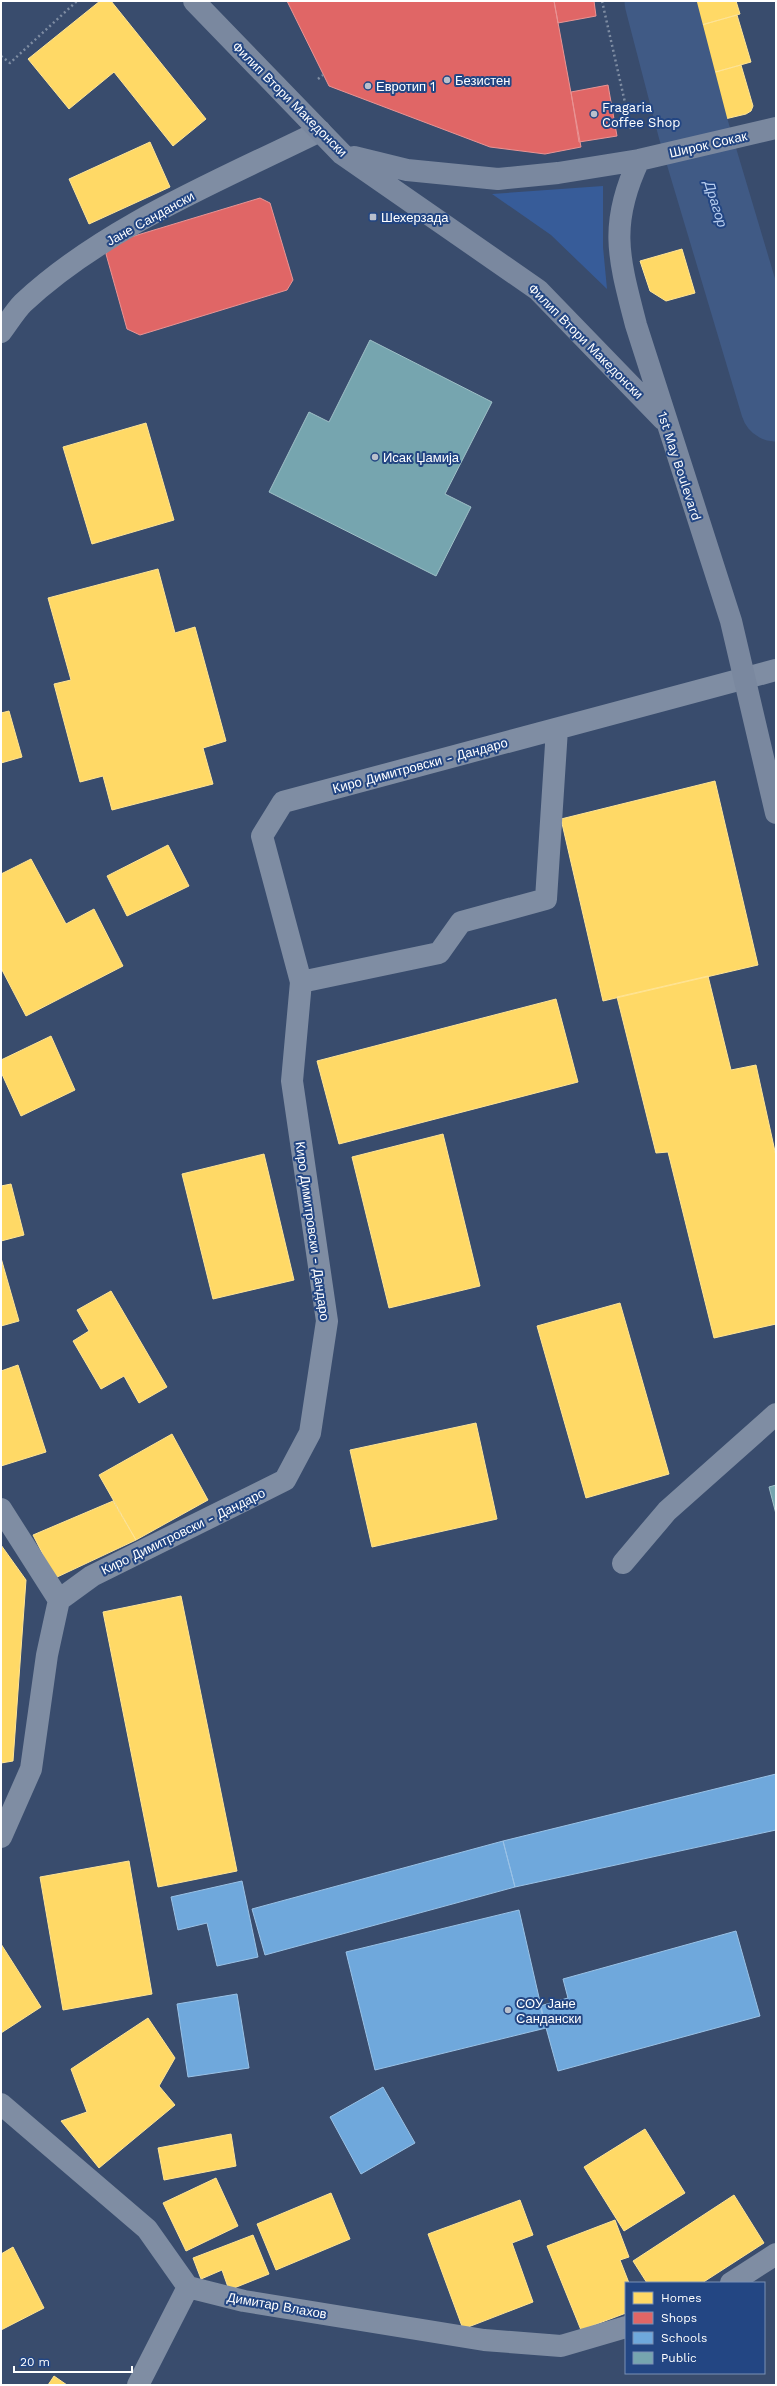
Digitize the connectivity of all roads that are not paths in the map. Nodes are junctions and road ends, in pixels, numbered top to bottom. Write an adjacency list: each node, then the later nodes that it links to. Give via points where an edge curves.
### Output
1 (194, 1): 3 (main road, Филип Втори Македонски)
2 (776, 128): 5 (main road, Широк Сокак)
3 (320, 131): 4 (main road, Филип Втори Македонски); 6 (street, Јане Сандански, via 152,214 65,267 22,304)
4 (342, 154): 5 (main road, Широк Сокак, via 407,170 498,179 558,173); 7 (main road, Филип Втори Македонски, via 538,290)
5 (649, 158): 7 (main road, 1st May Boulevard, via 627,184 619,216 621,262 636,326)
6 (1, 332)
7 (666, 422): 9 (main road, 1st May Boulevard, via 731,621)
8 (776, 670): 9 (street)
9 (743, 679): 10 (street, Киро Димитровски - Дандаро); 11 (main road, 1st May Boulevard)
10 (556, 729): 12 (street, via 546,899 461,922 438,953); 12 (street, Киро Димитровски - Дандаро, via 283,802 262,836)
11 (776, 813)
12 (301, 982): 16 (street, Киро Димитровски - Дандаро, via 292,1081 327,1321 310,1433 284,1480 92,1576)
13 (776, 1414): 15 (street, via 667,1511)
14 (1, 1509): 16 (street)
15 (622, 1563)
16 (59, 1600): 17 (street, via 47,1655 31,1769)
17 (1, 1837)
18 (1, 2104): 21 (street, via 147,2229)
19 (776, 2254): 20 (street)
20 (733, 2282)
21 (188, 2287): 22 (street, Димитар Влахов, via 244,2301 484,2340 561,2346); 23 (street)
22 (625, 2327)
23 (138, 2385)

